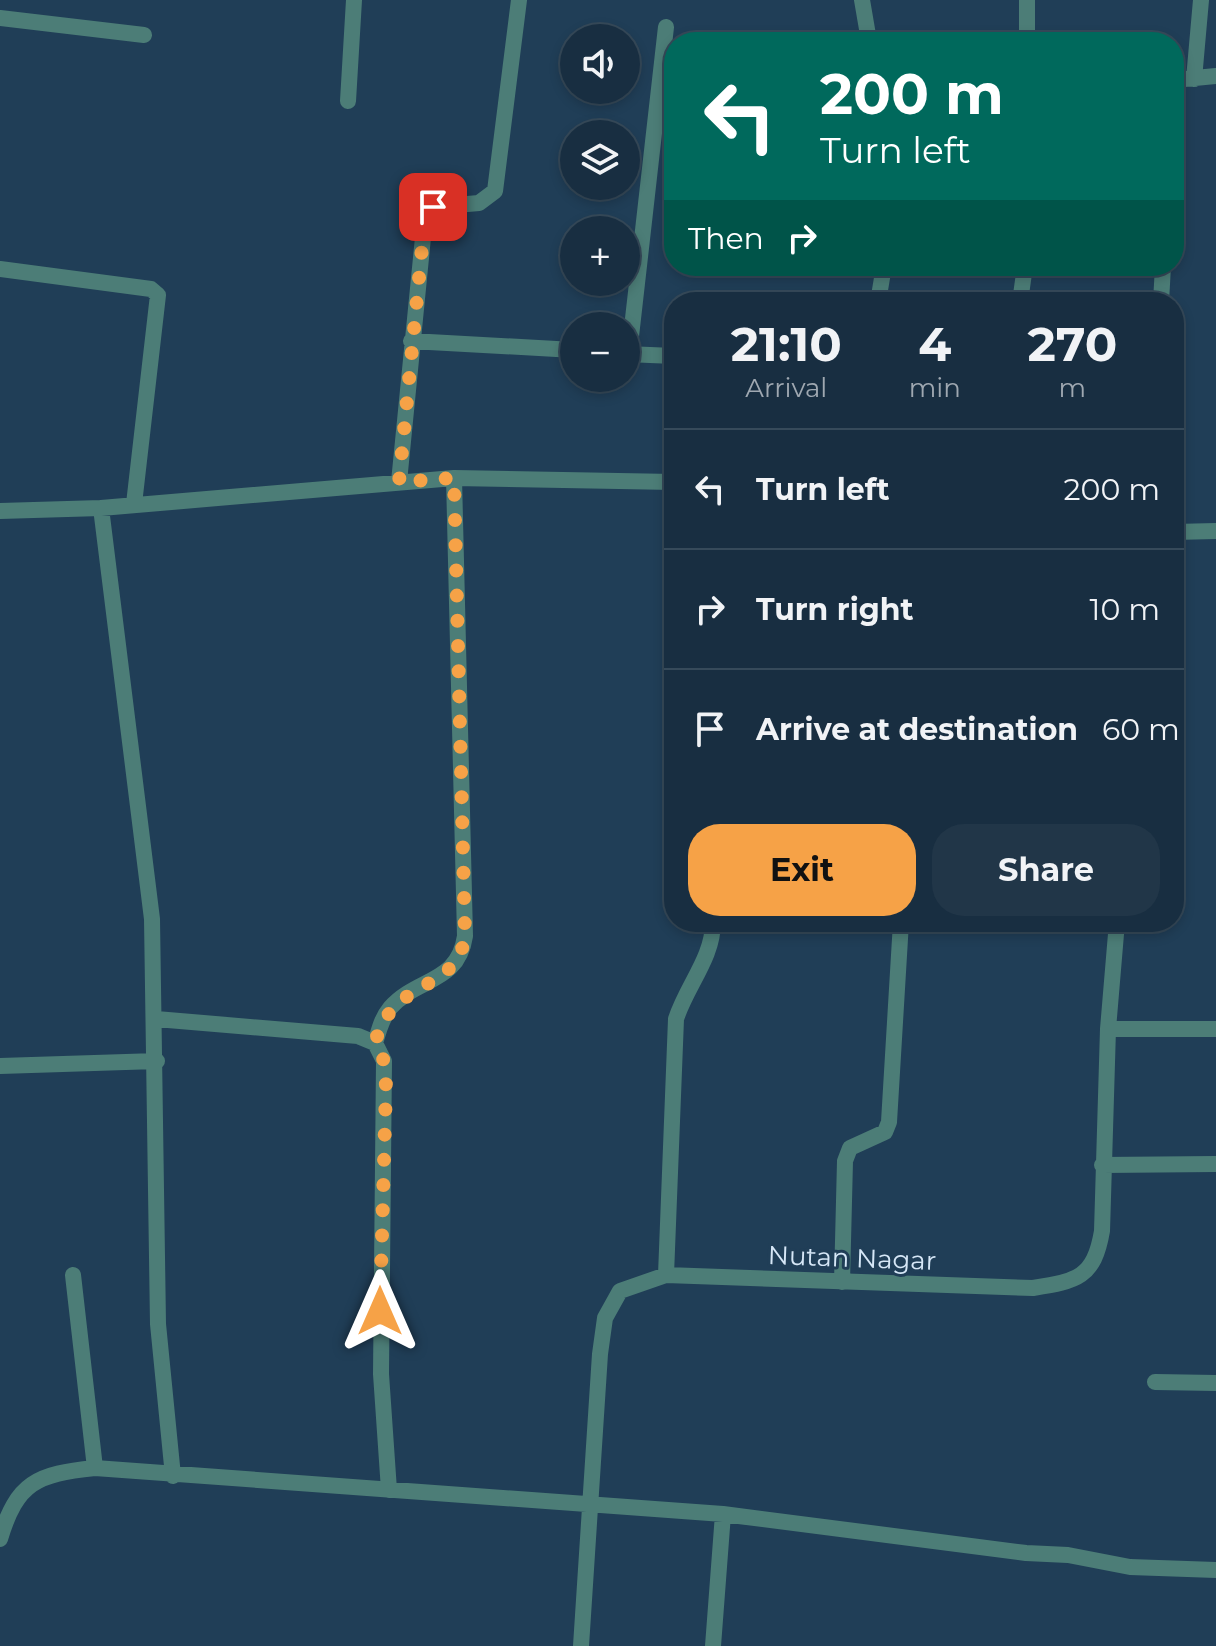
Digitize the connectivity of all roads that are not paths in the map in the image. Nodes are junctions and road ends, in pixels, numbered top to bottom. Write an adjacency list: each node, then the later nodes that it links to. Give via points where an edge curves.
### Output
1 (354, 0): 16 (street)
2 (519, 0): 19 (street, via 495,191 479,203 433,207 425,217)
3 (862, 0): 9 (street)
4 (1027, 0): 10 (street)
5 (1201, 0): 14 (street)
6 (0, 18): 11 (street)
7 (666, 27): 8 (street)
8 (665, 32)
9 (867, 32)
10 (1027, 32)
11 (144, 35)
12 (664, 44): 18 (street)
13 (1216, 76): 14 (street)
14 (1194, 79): 15 (street)
15 (1184, 80)
16 (348, 101)
17 (0, 269): 26 (street, via 151,289 158,295)
18 (633, 312)
19 (411, 341): 20 (street); 24 (street)
20 (560, 349)
21 (640, 355): 22 (street)
22 (664, 356)
23 (454, 478): 24 (street); 25 (street); 37 (street, via 462,955 454,966 392,1006)
24 (399, 482): 26 (street)
25 (664, 482)
26 (134, 504): 27 (street)
27 (101, 508): 28 (street); 34 (street, via 152,919)
28 (0, 511)
29 (1216, 531): 30 (street)
30 (1184, 532)
31 (711, 932): 43 (street, via 708,955 683,996 676,1019)
32 (900, 932): 44 (street, via 889,1122 885,1132 850,1148 845,1161)
33 (1116, 932): 35 (street, Nutan Nagar)
34 (156, 1019): 37 (street, via 358,1036); 38 (street)
35 (1108, 1029): 36 (street); 41 (street, Nutan Nagar)
36 (1216, 1029)
37 (375, 1043): 49 (street, via 384,1061 386,1086 380,1279)
38 (157, 1061): 39 (street); 48 (street, via 158,1324)
39 (0, 1066)
40 (1216, 1164): 41 (street)
41 (1102, 1165): 44 (street, Nutan Nagar, via 1102,1231 1098,1256 1085,1274 1033,1288)
42 (73, 1275): 47 (street)
43 (666, 1275): 44 (street, Nutan Nagar); 50 (street, Nutan Nagar, via 620,1291 605,1318)
44 (842, 1282)
45 (1155, 1382): 46 (street)
46 (1216, 1383)
47 (95, 1468): 48 (street); 52 (street, via 24,1487 10,1506)
48 (173, 1476): 49 (street)
49 (389, 1490): 50 (street)
50 (591, 1502): 51 (street); 54 (street, Nutan Nagar)
51 (723, 1514): 53 (street, via 1130,1567); 55 (street)
52 (0, 1539)
53 (1216, 1570)
54 (581, 1646)
55 (713, 1646)

